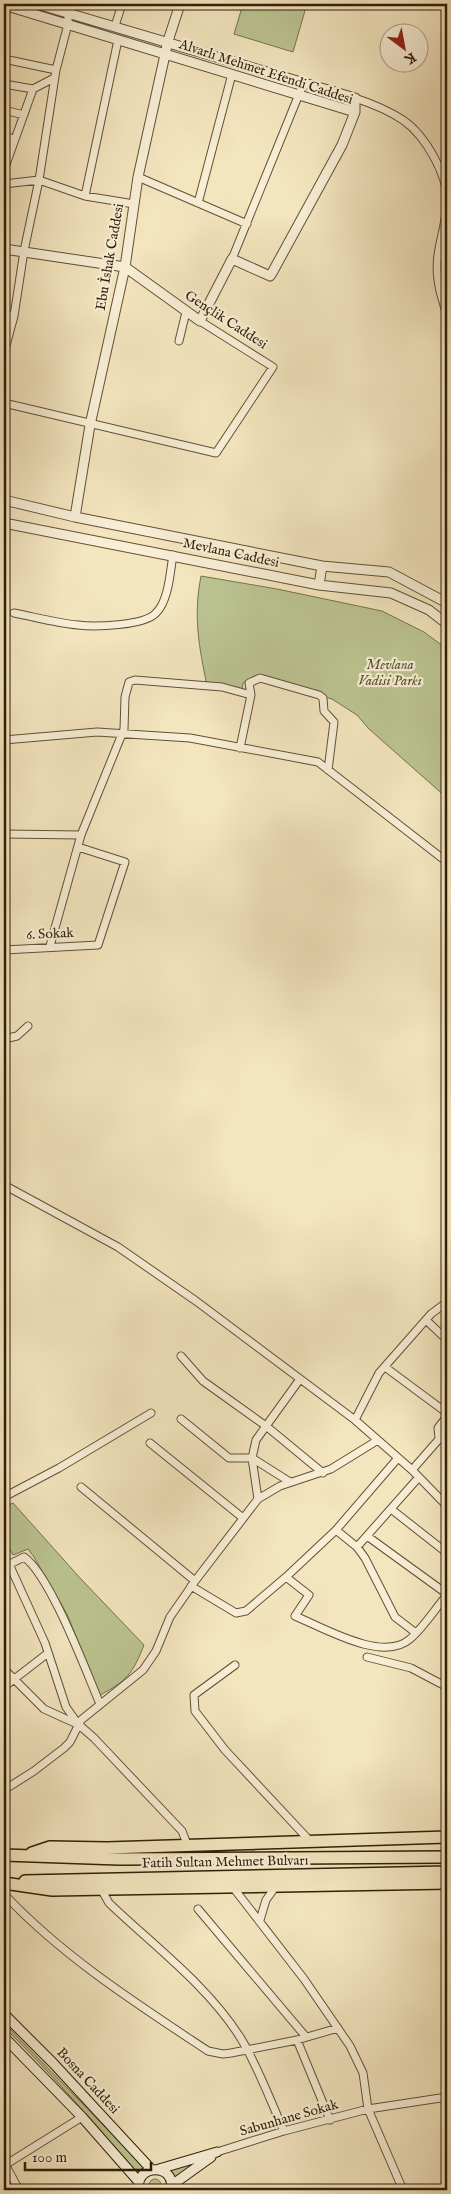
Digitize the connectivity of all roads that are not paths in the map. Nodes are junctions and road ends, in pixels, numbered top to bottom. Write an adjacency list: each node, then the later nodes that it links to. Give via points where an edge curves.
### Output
1 (37, 4): 5 (street)
2 (122, 4): 7 (street)
3 (180, 4): 9 (street, Ebu İshak Caddesi)
4 (4, 5): 6 (street, Alvarlı Mehmet Efendi Caddesi)
5 (69, 8): 6 (street); 7 (street)
6 (68, 24): 8 (street, Alvarlı Mehmet Efendi Caddesi); 12 (street)
7 (115, 26): 9 (street)
8 (118, 40): 10 (street, Alvarlı Mehmet Efendi Caddesi); 28 (street)
9 (168, 41): 10 (street, Ebu İshak Caddesi); 14 (street)
10 (165, 55): 13 (street, Alvarlı Mehmet Efendi Caddesi); 25 (street, Ebu İshak Caddesi)
11 (4, 59): 12 (street)
12 (55, 74): 16 (street); 26 (street)
13 (232, 74): 17 (street, Alvarlı Mehmet Efendi Caddesi); 29 (street)
14 (304, 82): 17 (street); 18 (street)
15 (4, 84): 16 (street)
16 (34, 89): 21 (street)
17 (300, 95): 20 (street, Alvarlı Mehmet Efendi Caddesi); 31 (street)
18 (355, 98): 20 (street); 37 (street, via 385,108 406,122 430,151 441,172 447,206 436,271)
19 (4, 110): 21 (street)
20 (355, 112): 34 (street, Alvarlı Mehmet Efendi Caddesi, via 337,153 270,276)
21 (24, 115): 23 (street)
22 (4, 137): 23 (street)
23 (15, 140): 24 (street)
24 (4, 165)
25 (138, 177): 29 (street); 30 (street, Ebu İshak Caddesi)
26 (39, 180): 27 (street); 28 (street); 33 (street)
27 (4, 184)
28 (85, 196): 30 (street)
29 (198, 203): 31 (street)
30 (134, 204): 35 (street, Ebu İshak Caddesi)
31 (247, 224): 34 (street)
32 (4, 249): 33 (street, Gençlik Caddesi)
33 (24, 251): 35 (street, Gençlik Caddesi); 39 (street)
34 (232, 259): 40 (street)
35 (124, 267): 36 (street, Gençlik Caddesi); 44 (street, Ebu İshak Caddesi)
36 (186, 312): 40 (street, Gençlik Caddesi); 41 (street)
37 (447, 313)
38 (4, 314): 39 (street)
39 (14, 316): 42 (street)
40 (200, 321): 44 (street, Gençlik Caddesi, via 273,367 216,453)
41 (178, 341)
42 (4, 353)
43 (4, 403): 44 (street, Gençlik Caddesi)
44 (90, 424): 46 (street, Ebu İshak Caddesi)
45 (4, 500): 46 (street, Mevlana Caddesi)
46 (75, 517): 49 (street, Mevlana Caddesi)
47 (4, 523): 48 (street, Mevlana Caddesi)
48 (173, 555): 50 (street, Mevlana Caddesi); 52 (street, via 161,605 156,613 144,620 79,626)
49 (322, 566): 50 (street); 51 (street, Mevlana Caddesi, via 389,572)
50 (319, 585): 53 (street, Mevlana Caddesi, via 391,593 429,610)
51 (447, 603)
52 (14, 613)
53 (447, 624)
54 (251, 695): 55 (street, via 222,687 135,680 129,682 125,697 126,719); 57 (street); 58 (street, via 249,683 260,678 323,698 324,710 334,722)
55 (121, 734): 56 (street, via 97,732); 57 (street, via 190,738); 60 (street)
56 (4, 740)
57 (240, 748): 58 (street, via 318,762)
58 (328, 770): 62 (street)
59 (4, 834): 60 (street)
60 (81, 835): 61 (street)
61 (78, 847): 63 (street); 63 (street, 6. Sokak, via 125,862 98,945)
62 (447, 862)
63 (50, 946): 64 (street, 6. Sokak)
64 (4, 950)
65 (28, 1026): 66 (street, via 18,1036)
66 (4, 1039)
67 (4, 1184): 73 (street, via 118,1247)
68 (447, 1302): 69 (street)
69 (426, 1320): 70 (street); 72 (street)
70 (447, 1340)
71 (182, 1356): 78 (street, via 203,1381)
72 (385, 1367): 75 (street); 77 (street)
73 (300, 1378): 77 (street); 78 (street)
74 (151, 1414): 90 (street)
75 (447, 1414): 80 (street, via 438,1428)
76 (181, 1419): 83 (street, via 229,1458)
77 (355, 1420): 81 (street)
78 (266, 1426): 83 (street, via 256,1440); 86 (street)
79 (447, 1430): 80 (street)
80 (439, 1438): 85 (street)
81 (378, 1440): 84 (street); 86 (street)
82 (150, 1443): 94 (street)
83 (252, 1458): 88 (street); 91 (street)
84 (398, 1458): 85 (street); 95 (street)
85 (412, 1470): 87 (street)
86 (323, 1473): 88 (street)
87 (419, 1477): 92 (street); 93 (street)
88 (290, 1482): 91 (street)
89 (81, 1487): 101 (street)
90 (4, 1497)
91 (258, 1499): 94 (street)
92 (447, 1506)
93 (390, 1509): 96 (street); 98 (street)
94 (243, 1518): 101 (street)
95 (336, 1530): 97 (street); 100 (street)
96 (367, 1536): 97 (street); 102 (street)
97 (357, 1547): 103 (street, via 395,1617)
98 (447, 1553)
99 (6, 1566): 104 (street); 111 (street, via 24,1557 32,1563 60,1613)
100 (286, 1577): 101 (street, via 246,1611 236,1613); 103 (street, via 309,1595 295,1616 367,1646 402,1645)
101 (193, 1583): 111 (street, via 170,1617 156,1651 143,1670)
102 (447, 1594): 103 (street)
103 (416, 1633)
104 (48, 1653): 108 (street); 112 (street, via 66,1706)
105 (367, 1658): 110 (street, via 411,1668)
106 (235, 1665): 115 (street, via 194,1695 195,1711 225,1750)
107 (4, 1669): 108 (street)
108 (14, 1679): 109 (street); 112 (street, via 44,1709)
109 (4, 1687)
110 (447, 1687)
111 (100, 1704): 112 (street)
112 (78, 1724): 113 (street, via 64,1748); 116 (street, via 182,1831)
113 (4, 1789)
114 (447, 1837): 115 (highway)
115 (309, 1840): 116 (highway)
116 (187, 1844): 118 (highway, via 50,1847)
117 (4, 1855): 118 (highway, Fatih Sultan Mehmet Bulvarı)
118 (23, 1855): 119 (highway, Fatih Sultan Mehmet Bulvarı, via 119,1859)
119 (447, 1856)
120 (447, 1872): 121 (highway, Fatih Sultan Mehmet Bulvarı)
121 (4, 1882): 125 (highway, via 52,1890)
122 (447, 1883): 124 (highway)
123 (232, 1886): 124 (highway); 125 (highway); 128 (street)
124 (276, 1886): 128 (street, via 266,1900)
125 (101, 1889): 134 (street, via 109,1903 202,1990 231,2024)
126 (4, 1894): 134 (street, via 55,1942 208,2051 222,2054)
127 (198, 1909): 132 (street)
128 (260, 1920): 130 (street)
129 (4, 2014): 142 (street, Bosna Caddesi)
130 (338, 2028): 132 (street); 136 (street, via 357,2059 366,2086)
131 (4, 2037): 137 (street)
132 (306, 2037): 133 (street)
133 (297, 2040): 134 (street); 138 (street)
134 (246, 2048): 139 (street)
135 (447, 2097): 136 (street, Sabunhane Sokak)
136 (368, 2109): 138 (street, Sabunhane Sokak); 146 (street)
137 (82, 2117): 141 (street); 143 (street)
138 (330, 2120): 139 (street, Sabunhane Sokak)
139 (284, 2131): 140 (street, Sabunhane Sokak)
140 (217, 2152): 142 (street); 144 (street)
141 (5, 2163): 145 (street)
142 (155, 2169): 143 (street, via 143,2174); 144 (street, Bosna Caddesi, via 168,2175)
143 (138, 2188)
144 (172, 2188)
145 (19, 2190)
146 (403, 2190)

